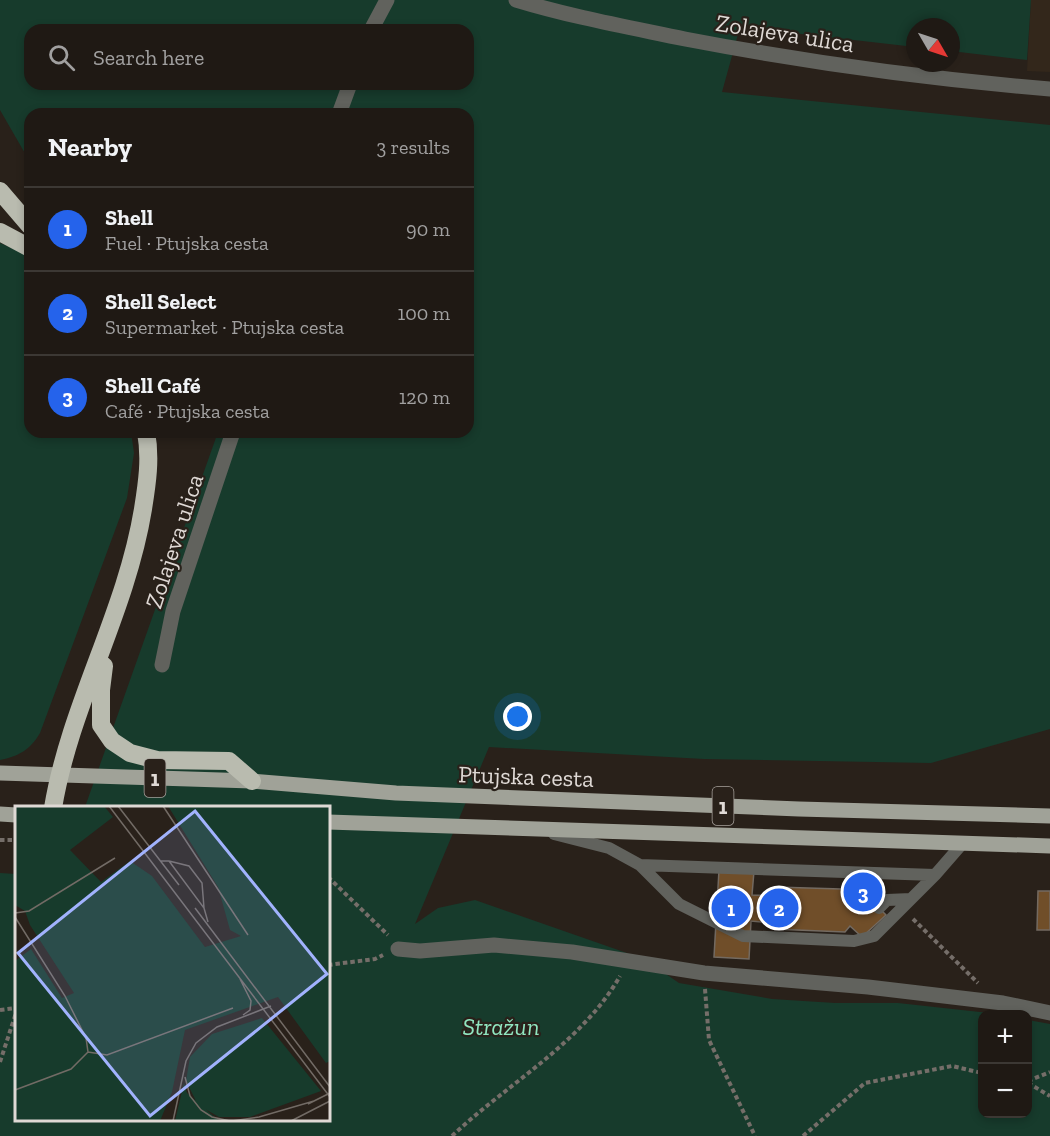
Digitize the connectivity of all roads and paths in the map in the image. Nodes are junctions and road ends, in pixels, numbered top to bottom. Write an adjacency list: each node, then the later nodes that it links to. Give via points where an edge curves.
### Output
1 (387, 0): 3 (street)
2 (516, 0): 4 (street, Zolajeva ulica, via 570,16 738,49 876,70)
3 (374, 24)
4 (1050, 89)
5 (349, 90): 6 (street)
6 (341, 108)
7 (0, 190): 8 (highway)
8 (24, 219)
9 (0, 232): 10 (highway)
10 (24, 245)
11 (147, 438): 13 (highway, via 146,491 138,541)
12 (231, 438): 14 (street, Zolajeva ulica, via 173,611)
13 (108, 635): 16 (highway); 17 (highway, via 101,725 112,741 130,753 157,760 229,761)
14 (162, 665)
15 (0, 773): 16 (main road, Ptujska cesta / 1)
16 (58, 775): 17 (main road, Ptujska cesta / 1); 18 (highway)
17 (252, 781): 21 (main road, Ptujska cesta / 1, via 408,793)
18 (53, 806)
19 (0, 814): 20 (main road)
20 (15, 815)
21 (1050, 816)
22 (330, 822): 23 (main road, 1)
23 (526, 827): 24 (main road, 1); 26 (lane, via 609,848)
24 (962, 844): 25 (main road, 1); 27 (lane)
25 (1050, 846)
26 (640, 865): 27 (lane); 32 (lane, via 679,904 743,936)
27 (935, 874): 29 (lane)
28 (330, 878): 33 (path)
29 (907, 904): 30 (lane, via 887,900); 32 (lane, via 874,936 854,941); 37 (path)
30 (879, 908)
31 (855, 931): 32 (lane)
32 (842, 939)
33 (395, 943): 34 (street, via 420,951 494,945); 35 (path, via 375,959)
34 (628, 962): 36 (street); 48 (path, via 607,999 544,1060)
35 (330, 965)
36 (704, 973): 37 (street, via 792,978); 49 (path, via 709,1040)
37 (996, 1003): 40 (street)
38 (15, 1008): 39 (path)
39 (0, 1010)
40 (1050, 1013)
41 (15, 1016): 42 (path)
42 (0, 1062)
43 (1050, 1071): 45 (path)
44 (978, 1072): 50 (path, via 952,1066 865,1083)
45 (1032, 1080)
46 (1032, 1085): 47 (path)
47 (1050, 1096)
48 (452, 1136)
49 (755, 1136)
50 (803, 1136)

